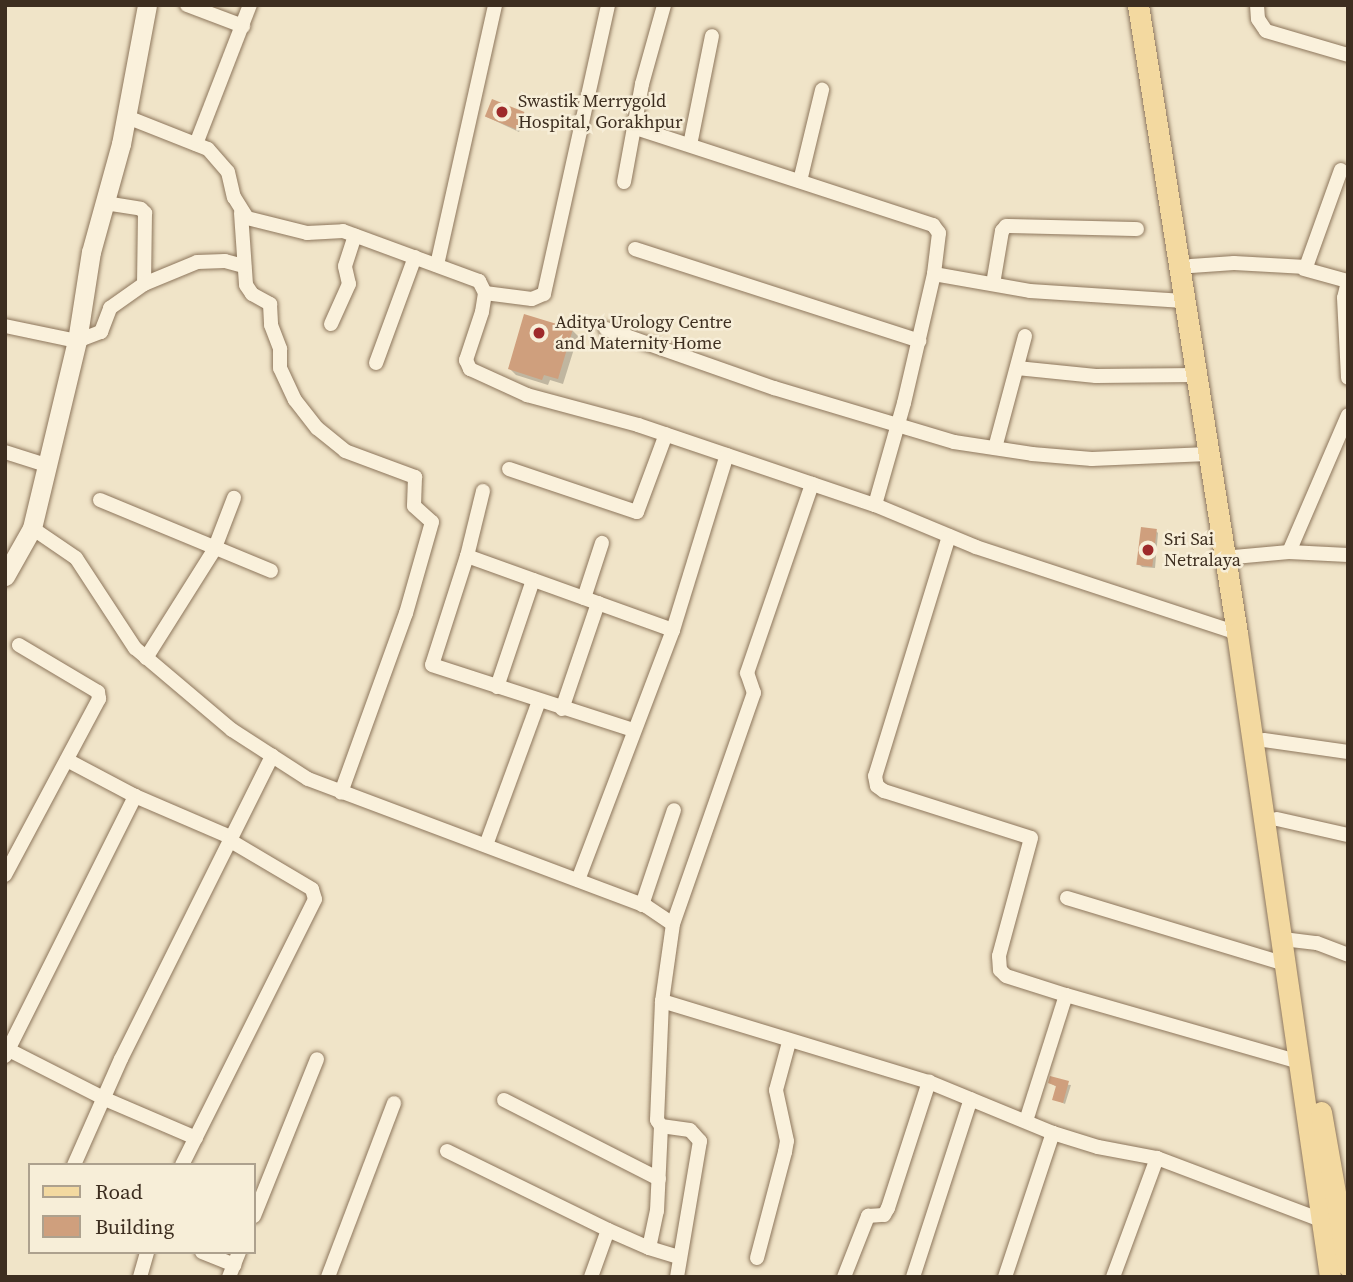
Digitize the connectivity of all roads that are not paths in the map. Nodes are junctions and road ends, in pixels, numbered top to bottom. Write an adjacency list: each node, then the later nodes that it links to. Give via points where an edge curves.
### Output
1 (147, 5): 14 (street)
2 (187, 5): 10 (street)
3 (250, 5): 10 (street)
4 (495, 5): 27 (street)
5 (608, 5): 35 (street, via 544,294 532,299)
6 (664, 5): 15 (street)
7 (1138, 5): 36 (main road)
8 (1150, 5): 29 (main road)
9 (1257, 5): 12 (street, via 1258,19 1266,31)
10 (243, 26): 16 (street)
11 (712, 36): 17 (street)
12 (1348, 55)
13 (822, 90): 19 (street)
14 (127, 117): 16 (street); 21 (street)
15 (633, 127): 17 (street); 20 (street)
16 (196, 144): 22 (street, via 208,149 228,172)
17 (690, 145): 19 (street)
18 (1341, 170): 30 (street)
19 (800, 181): 31 (street, via 933,225 940,241)
20 (624, 182)
21 (105, 203): 33 (street, via 145,213); 41 (street, via 91,252)
22 (241, 213): 24 (street, via 258,222 307,233 343,231); 28 (street)
23 (1137, 229): 34 (street, via 1006,226)
24 (355, 236): 26 (street); 37 (street, via 345,266 349,284)
25 (635, 249): 42 (street)
26 (415, 257): 27 (street); 43 (street)
27 (438, 265): 35 (street, via 479,281)
28 (244, 266): 33 (street, via 197,262); 85 (street, via 248,290 270,304 280,368 295,400 317,428 345,451 415,477 414,506 432,522 406,613)
29 (1191, 266): 30 (street, via 1249,263); 68 (main road)
30 (1304, 269): 32 (street)
31 (934, 274): 34 (street); 42 (street)
32 (1348, 281): 46 (street, via 1343,298)
33 (144, 284): 41 (street, via 110,308 101,332)
34 (993, 284): 36 (street, via 1030,291)
35 (485, 293): 49 (street, via 466,360 470,369 527,394)
36 (1184, 301): 45 (main road)
37 (331, 324)
38 (5, 326): 41 (street)
39 (606, 329): 48 (street)
40 (1025, 336): 44 (street)
41 (77, 341): 54 (street)
42 (919, 341): 48 (street)
43 (376, 363)
44 (1017, 368): 45 (street, via 1096,376); 50 (street)
45 (1196, 375): 52 (main road)
46 (1348, 377)
47 (1348, 415): 65 (street)
48 (897, 427): 50 (street); 60 (street)
49 (666, 434): 53 (street); 55 (street, via 637,512)
50 (995, 448): 52 (street, via 1092,459)
51 (5, 452): 54 (street)
52 (1208, 454): 74 (main road)
53 (727, 455): 56 (street); 73 (street)
54 (46, 466): 61 (street)
55 (509, 470)
56 (812, 484): 60 (street); 97 (street, via 747,673 754,693)
57 (483, 491): 67 (street)
58 (234, 498): 64 (street)
59 (100, 500): 64 (street, via 166,525)
60 (875, 505): 62 (street)
61 (32, 528): 70 (street); 76 (street, via 76,558 135,648)
62 (949, 536): 74 (street); 101 (street, via 875,776 877,786 1029,835 1032,843 998,966 1006,976)
63 (602, 543): 72 (street)
64 (214, 550): 69 (street); 76 (street)
65 (1289, 552): 66 (street); 68 (street)
66 (1348, 555)
67 (467, 556): 71 (street); 77 (street, via 432,665)
68 (1234, 557): 81 (main road)
69 (271, 571)
70 (5, 576)
71 (534, 580): 72 (street); 77 (street)
72 (591, 601): 73 (street); 79 (street)
73 (673, 630): 80 (street)
74 (1237, 633): 98 (main road)
75 (19, 645): 84 (street, via 97,692 97,705)
76 (146, 657): 83 (street, via 232,730)
77 (497, 687): 78 (street)
78 (539, 701): 79 (street); 91 (street)
79 (562, 709): 80 (street)
80 (633, 730): 94 (street)
81 (1264, 740): 82 (street); 88 (main road)
82 (1348, 752)
83 (272, 756): 85 (street); 90 (street)
84 (67, 760): 86 (street); 92 (street)
85 (341, 793): 91 (street)
86 (135, 796): 90 (street); 104 (street)
87 (674, 810): 96 (street)
88 (1277, 819): 89 (street); 98 (main road)
89 (1348, 835)
90 (229, 838): 108 (street); 115 (street, via 312,889 314,899)
91 (486, 845): 94 (street)
92 (11, 851): 93 (street)
93 (5, 874)
94 (578, 880): 96 (street)
95 (1067, 898): 100 (street)
96 (642, 905): 97 (street)
97 (673, 924): 102 (street)
98 (1290, 939): 99 (street); 100 (main road); 129 (main road)
99 (1348, 955)
100 (1286, 964): 106 (main road)
101 (1066, 995): 106 (street); 112 (street)
102 (662, 1001): 103 (street); 113 (street, via 656,1113)
103 (789, 1042): 107 (street); 128 (street, via 776,1090 787,1141)
104 (6, 1051): 108 (street)
105 (317, 1059): 121 (street)
106 (1300, 1062): 122 (main road)
107 (929, 1082): 109 (street); 135 (street, via 888,1209 884,1215 868,1216)
108 (105, 1099): 115 (street); 118 (street)
109 (971, 1099): 112 (street); 136 (street)
110 (504, 1100): 120 (street)
111 (394, 1102): 132 (street)
112 (1026, 1121): 114 (street)
113 (661, 1126): 120 (street); 127 (street, via 690,1130 700,1141)
114 (1053, 1133): 117 (street); 137 (street)
115 (196, 1138): 119 (street)
116 (447, 1151): 123 (street)
117 (1157, 1158): 122 (street); 138 (street)
118 (75, 1163)
119 (183, 1163)
120 (659, 1179): 124 (street)
121 (256, 1211)
122 (1321, 1220): 139 (main road)
123 (608, 1230): 124 (street); 133 (street)
124 (649, 1248): 127 (street)
125 (146, 1254): 131 (street)
126 (207, 1254): 130 (street)
127 (679, 1257): 134 (street)
128 (757, 1258)
129 (1348, 1263)
130 (234, 1265)
131 (140, 1277)
132 (328, 1277)
133 (591, 1277)
134 (677, 1277)
135 (844, 1277)
136 (913, 1277)
137 (1005, 1277)
138 (1114, 1277)
139 (1331, 1277)

